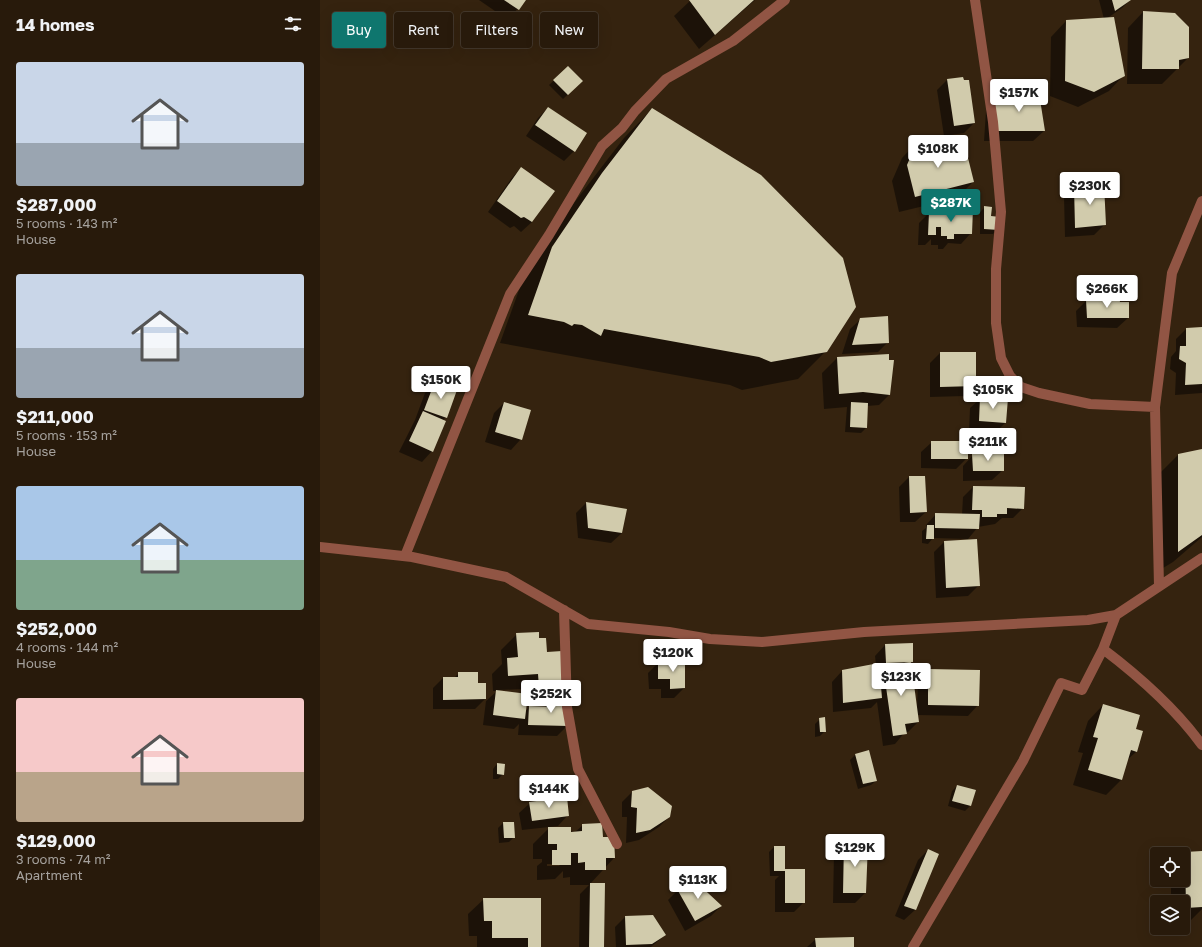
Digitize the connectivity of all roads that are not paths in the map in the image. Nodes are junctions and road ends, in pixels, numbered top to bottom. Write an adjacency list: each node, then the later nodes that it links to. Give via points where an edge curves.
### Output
1 (784, 0): 6 (street, via 732,41 666,79 622,128 602,146 510,294)
2 (975, 0): 4 (street, via 993,122 1001,212 996,269 996,323 1000,358 1010,376 1021,387 1039,393 1090,404)
3 (1202, 201): 4 (street, via 1172,273)
4 (1155, 407): 8 (street)
5 (320, 548): 6 (street)
6 (405, 556): 9 (street, via 506,578)
7 (1202, 558): 8 (street)
8 (1159, 586): 10 (street)
9 (564, 610): 10 (street, via 588,624 710,639 762,642 864,632 1088,620); 13 (street, via 567,707 578,769)
10 (1116, 615): 11 (street)
11 (1103, 649): 12 (street, via 1148,686); 14 (street, via 1082,690 1060,683 1023,761)
12 (1202, 745)
13 (617, 844)
14 (913, 947)

